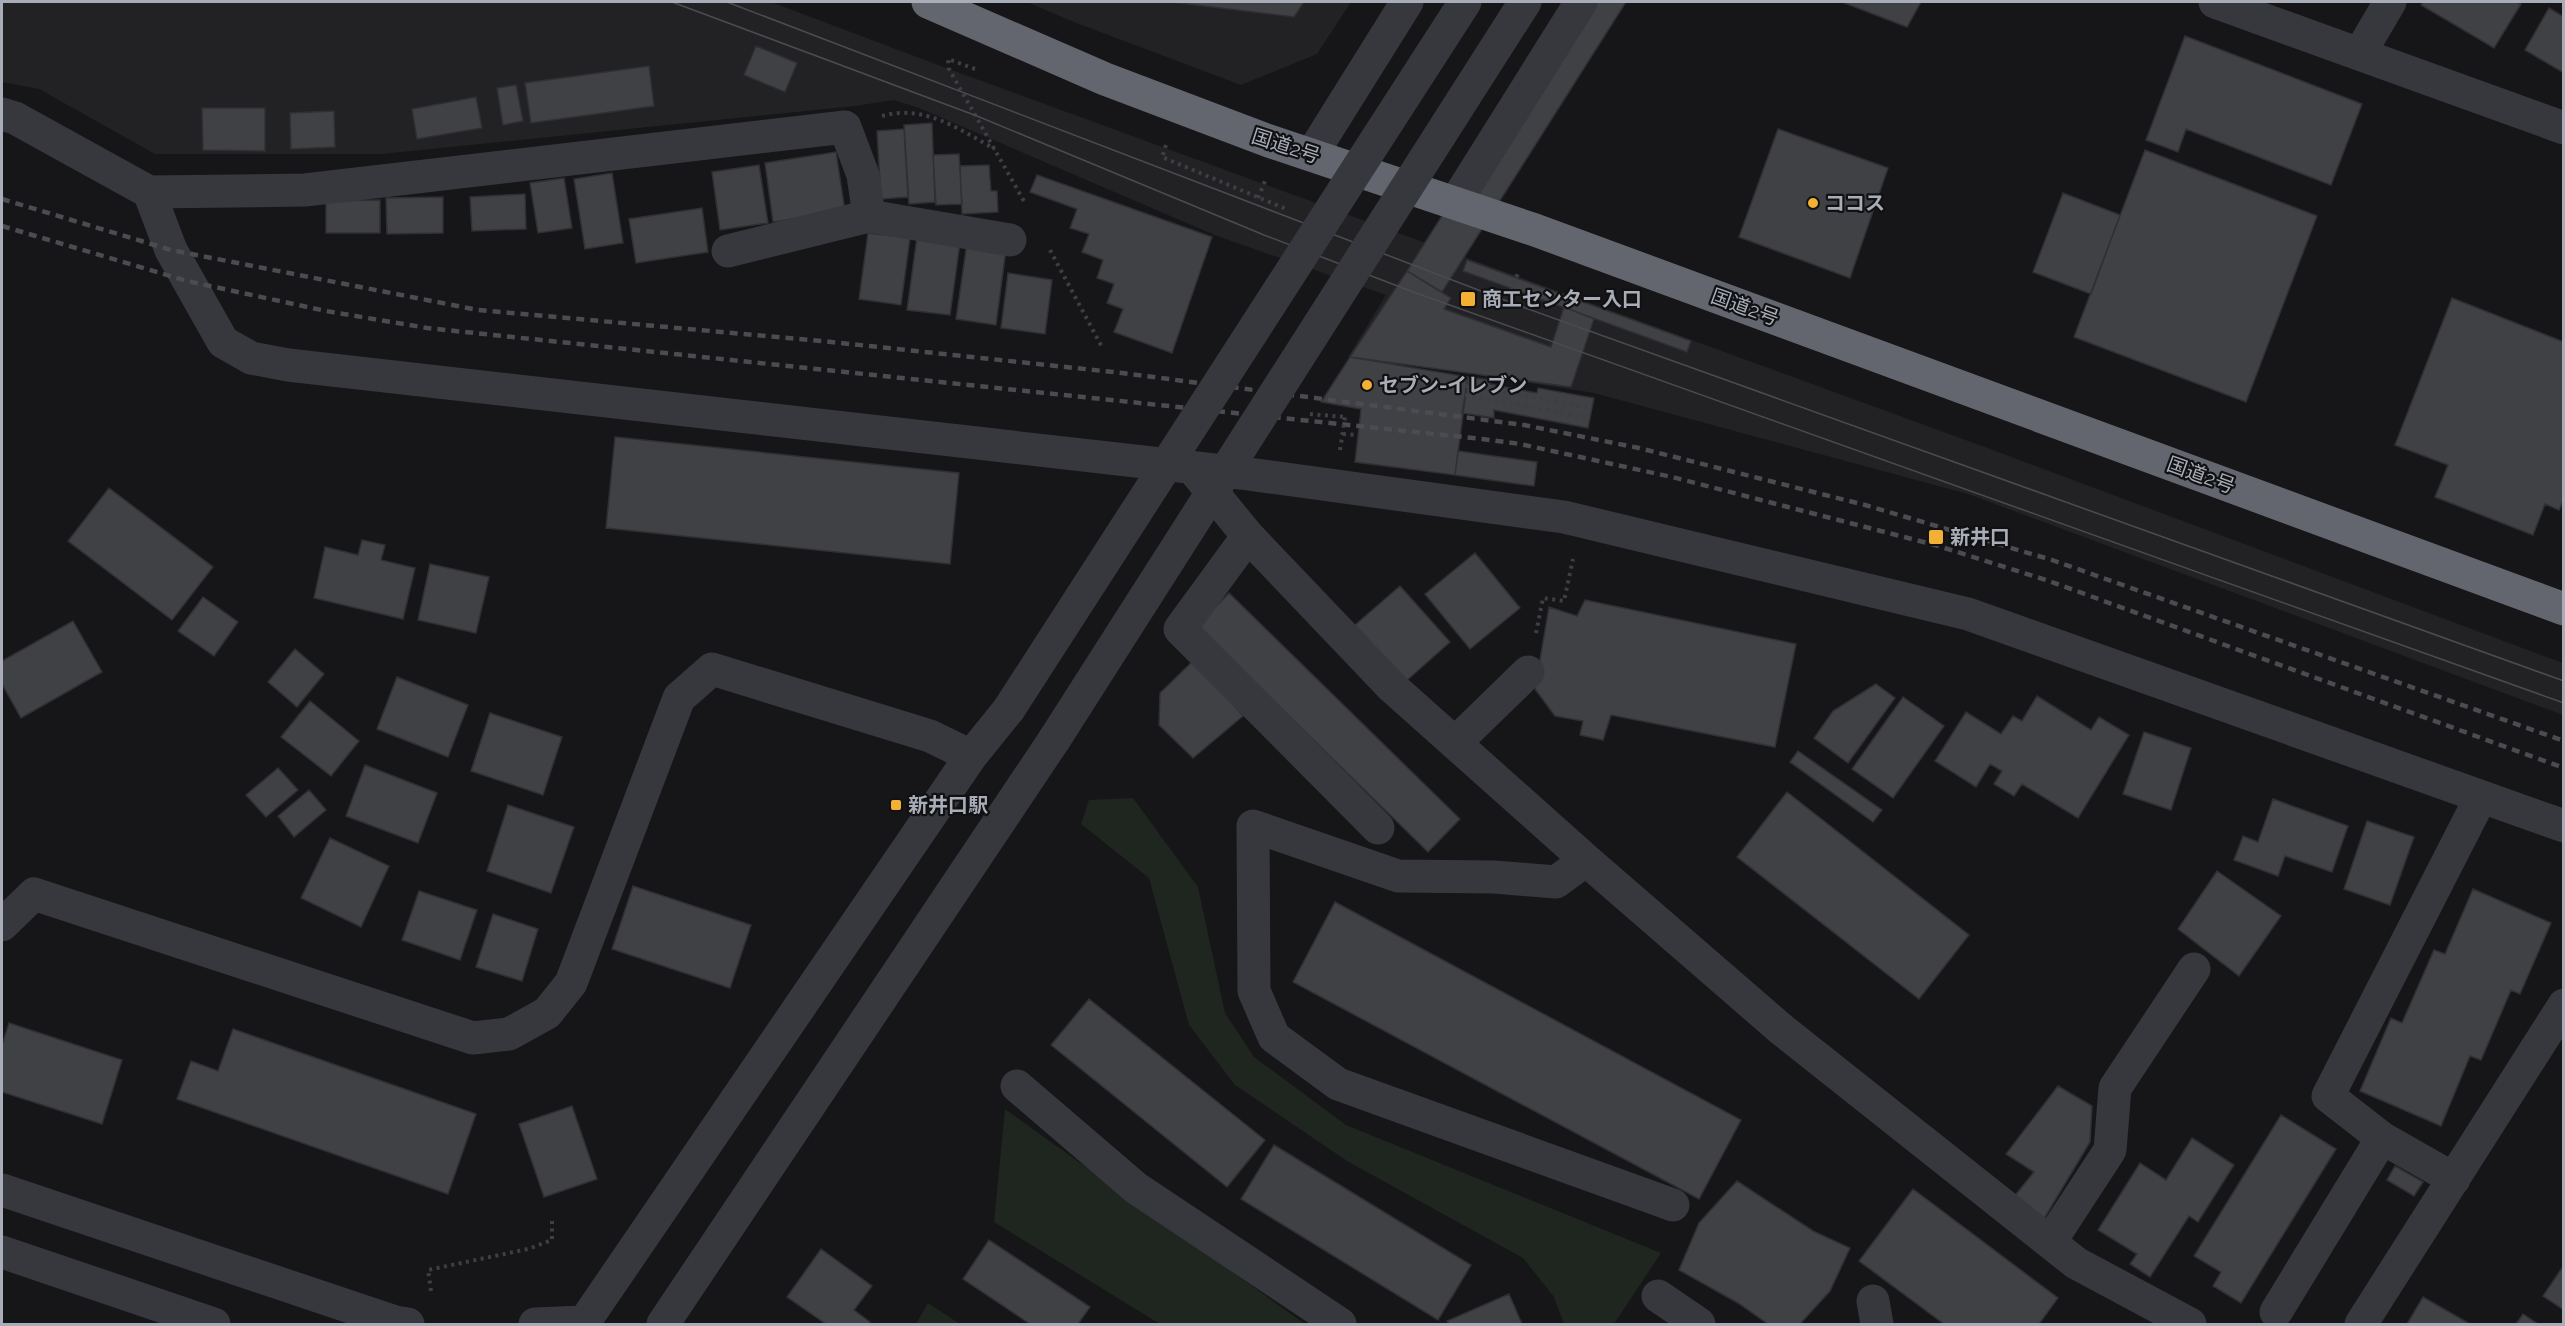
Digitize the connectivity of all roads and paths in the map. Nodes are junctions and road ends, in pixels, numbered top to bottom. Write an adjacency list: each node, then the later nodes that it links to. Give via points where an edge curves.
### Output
1 (928, 2): 15 (highway, 国道2号, via 1105,78)
2 (1407, 2): 15 (street)
3 (1465, 2): 43 (street, bridge, via 1009,709)
4 (1525, 2): 66 (street, bridge, via 1054,740)
5 (1581, 2): 19 (street)
6 (2215, 2): 8 (street)
7 (2390, 2): 8 (street)
8 (2360, 53): 12 (street)
9 (981, 71): 14 (path, via 948,59)
10 (2, 114): 17 (street)
11 (845, 127): 14 (path, via 900,111 911,112 936,118); 17 (street, via 304,190); 22 (street, via 863,176)
12 (2564, 128)
13 (1156, 139): 18 (path, via 1167,143 1162,157)
14 (995, 149): 21 (path)
15 (1312, 154): 19 (highway, 国道2号)
16 (1265, 180): 18 (path)
17 (149, 192): 37 (street, via 171,250 223,342 251,358)
18 (1258, 198): 20 (path)
19 (1455, 203): 40 (highway, 国道2号)
20 (1288, 210)
21 (1029, 212)
22 (869, 216): 23 (street); 25 (street)
23 (1010, 240)
24 (1046, 243): 28 (path)
25 (728, 251)
26 (1518, 273): 27 (path)
27 (1511, 291)
28 (1102, 347)
29 (1466, 386): 31 (path)
30 (1465, 395): 33 (path)
31 (1592, 408)
32 (1304, 413): 34 (path, bridge, via 1345,417)
33 (1590, 418)
34 (1343, 434): 35 (path); 36 (path, bridge)
35 (1358, 435)
36 (1340, 450)
37 (1192, 467): 38 (street); 44 (street, via 1564,517 1968,614)
38 (1248, 536): 42 (street, via 1392,687); 46 (street, via 1180,629)
39 (1573, 559): 41 (path, via 1564,601 1543,598)
40 (2564, 609)
41 (1528, 672): 42 (street)
42 (1455, 743): 47 (street)
43 (971, 756): 48 (street, via 930,736 711,669 679,698 571,983 547,1013 509,1034 473,1038 34,894); 62 (street)
44 (2481, 796): 45 (street); 52 (street, via 2328,1096)
45 (2564, 826)
46 (1378, 828)
47 (1586, 860): 55 (street, via 1556,882 1398,876 1253,826 1254,991 1274,1037 1338,1084); 57 (street, via 1781,1029)
48 (2, 925)
49 (2194, 969): 57 (street, via 2115,1088 2110,1150)
50 (2564, 1005): 53 (street)
51 (1017, 1086): 67 (street, via 1136,1188)
52 (2382, 1138): 53 (street); 61 (street)
53 (2454, 1179): 70 (street)
54 (2, 1190): 64 (street)
55 (1673, 1205)
56 (552, 1219): 59 (path, via 552,1240)
57 (2050, 1242): 69 (street, via 2076,1263)
58 (2, 1252): 63 (street)
59 (444, 1267)
60 (1658, 1296): 68 (street)
61 (2276, 1312)
62 (583, 1323): 65 (street)
63 (214, 1324)
64 (400, 1324)
65 (535, 1324)
66 (663, 1324)
67 (1340, 1324)
68 (1699, 1324)
69 (2190, 1324)
70 (2361, 1324)

